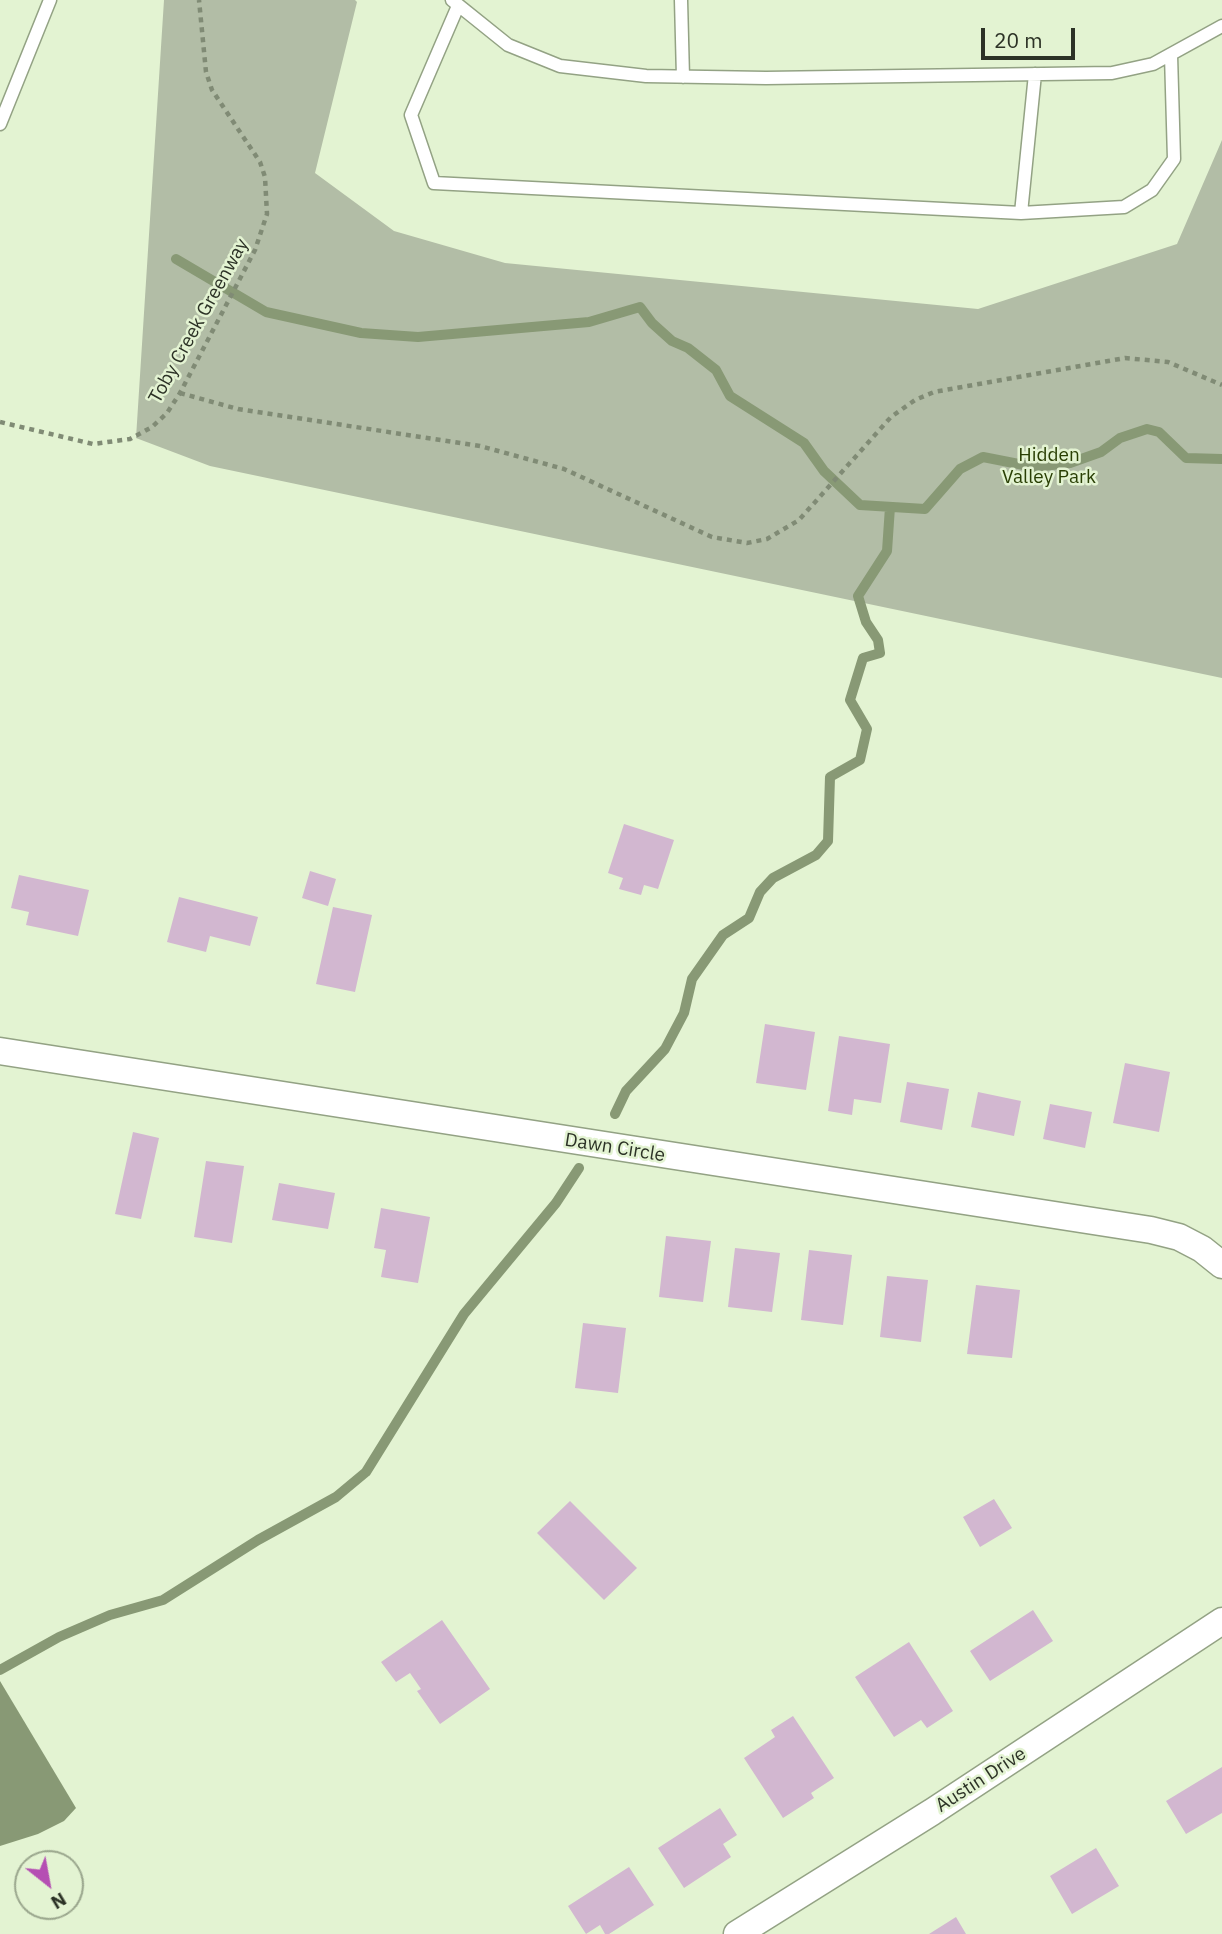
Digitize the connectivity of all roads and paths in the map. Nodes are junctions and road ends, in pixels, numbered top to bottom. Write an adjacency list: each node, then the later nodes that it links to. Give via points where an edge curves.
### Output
1 (50, 0): 9 (lane)
2 (199, 0): 12 (path, Toby Creek Greenway, via 209,81 260,162 268,204 261,236)
3 (681, 0): 8 (lane)
4 (455, 3): 8 (lane, via 508,45 560,66); 10 (lane, via 411,115 434,183)
5 (1222, 26): 6 (lane)
6 (1171, 55): 7 (lane, via 1112,73); 10 (lane, via 1174,159 1152,190 1124,207)
7 (1035, 74): 8 (lane); 10 (lane)
8 (683, 77)
9 (0, 124)
10 (1021, 213)
11 (1222, 385): 12 (path, via 1168,362 1125,358 934,392 903,408 875,433 799,520 767,540 747,543 727,541 552,466 480,446 238,410)
12 (180, 393): 13 (path, Toby Creek Greenway, via 152,427 111,443 80,441)
13 (0, 422)
14 (0, 1051): 15 (street, Dawn Circle, via 1151,1230 1179,1237)
15 (1222, 1265)
16 (1222, 1621): 17 (street, Austin Drive, via 944,1805)
17 (737, 1934)

